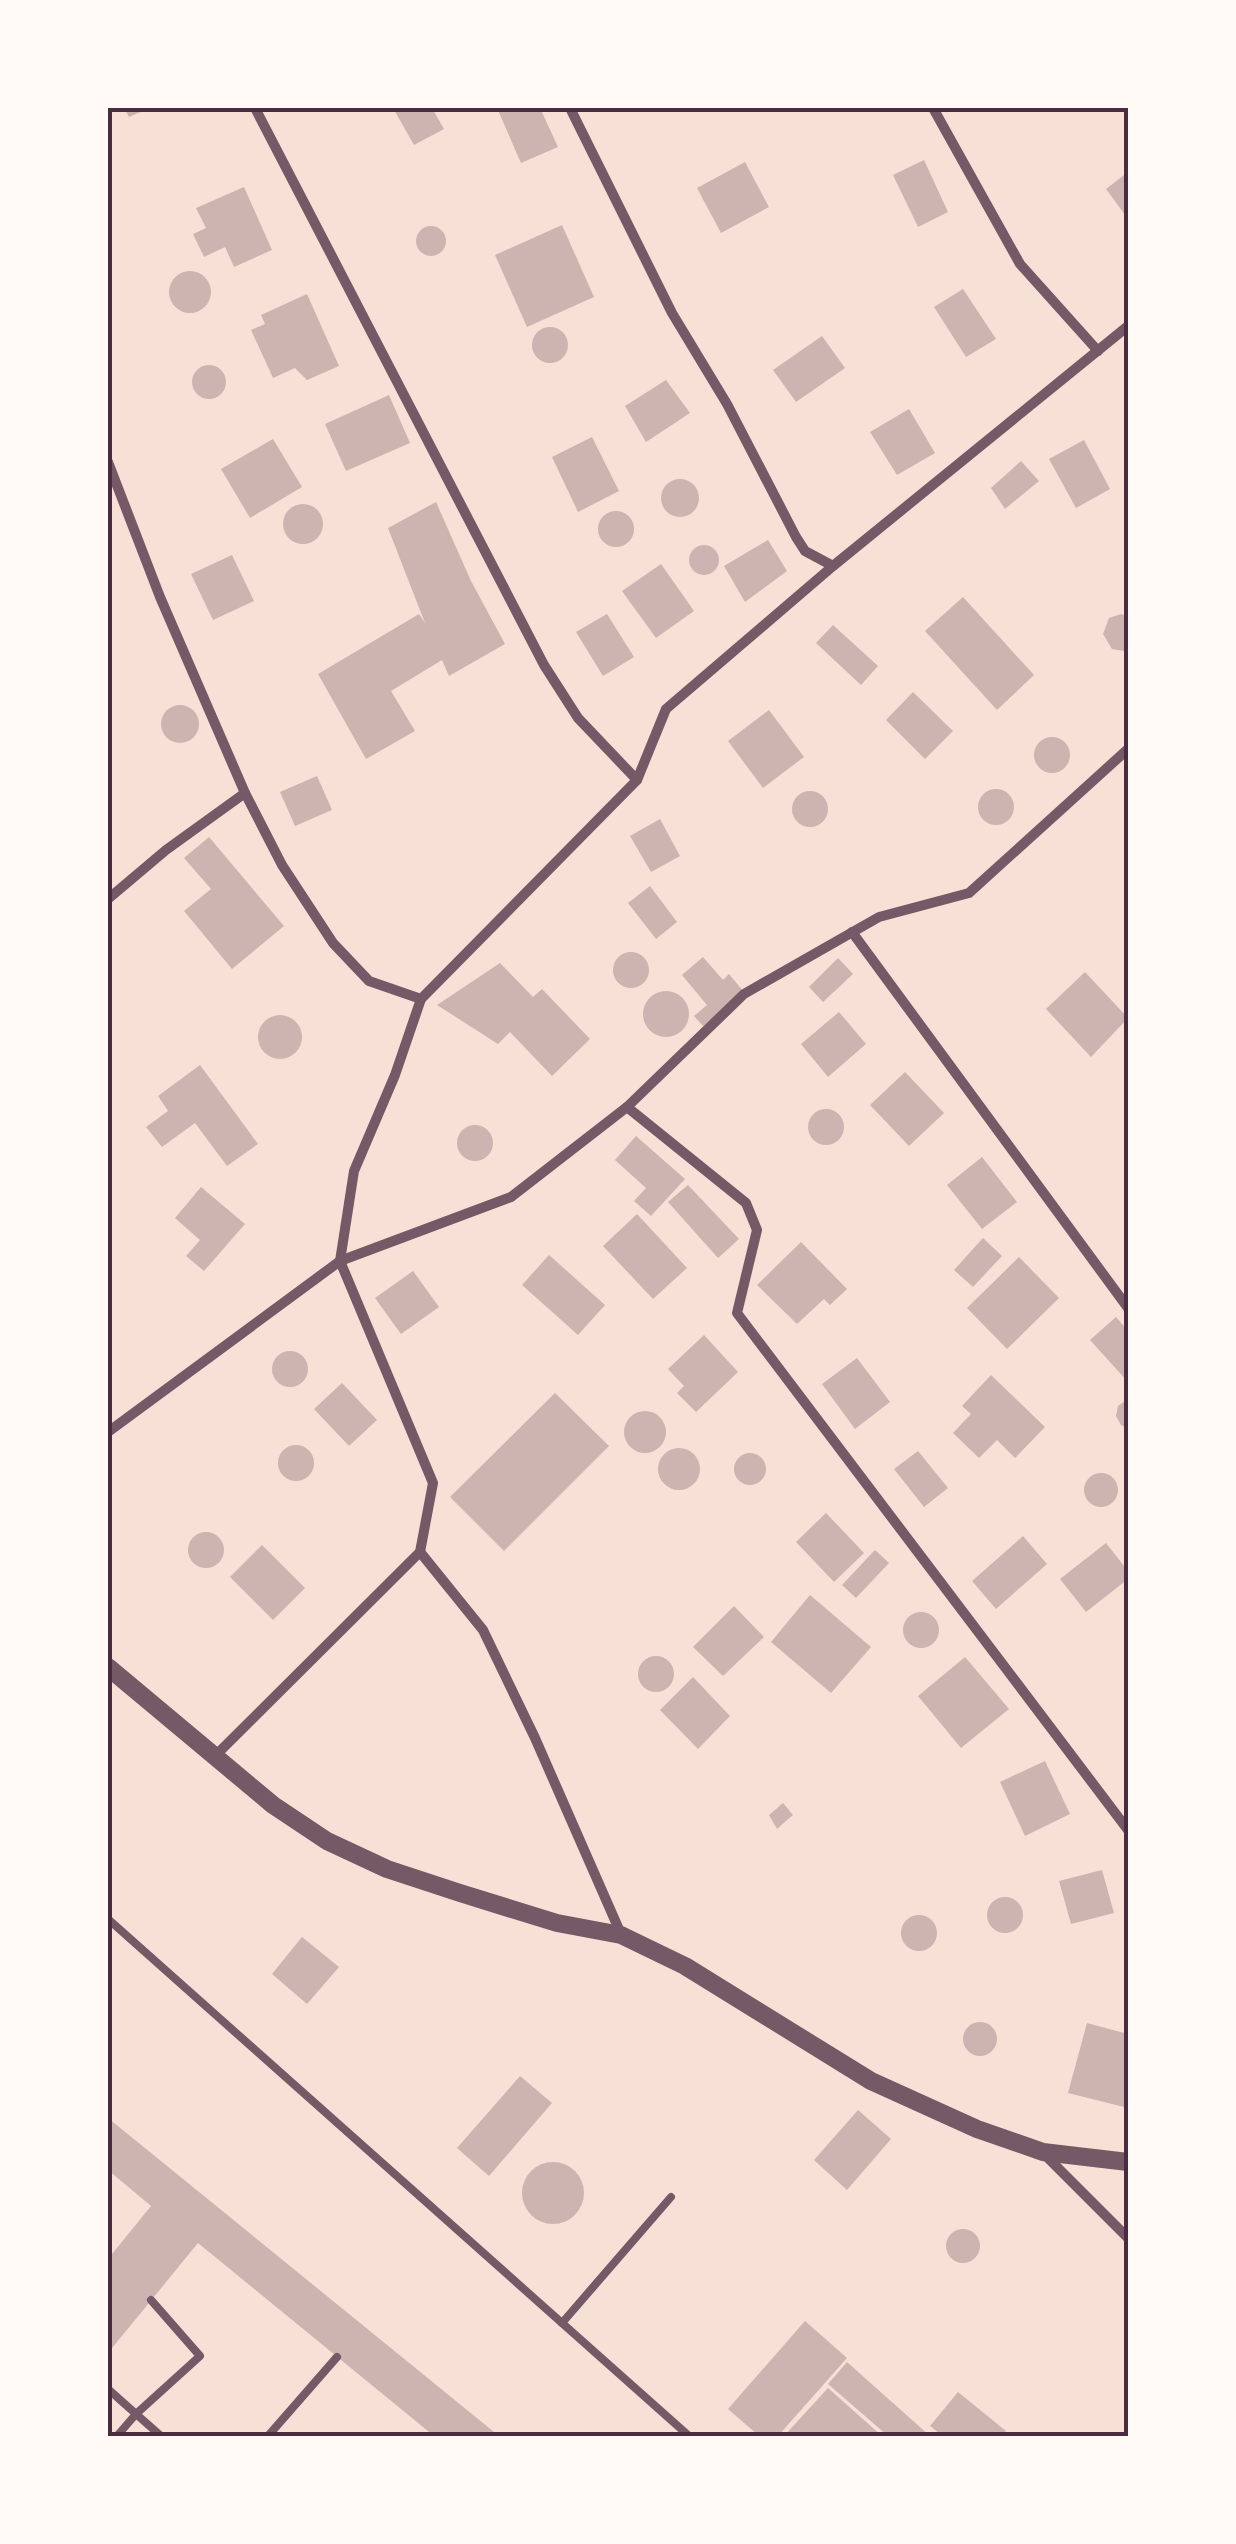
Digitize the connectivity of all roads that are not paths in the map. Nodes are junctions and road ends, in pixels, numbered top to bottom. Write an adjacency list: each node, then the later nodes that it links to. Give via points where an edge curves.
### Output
1 (255, 108): 9 (street, via 544,665 578,718)
2 (570, 108): 7 (street, via 786,520 805,551)
3 (933, 108): 5 (street, via 1020,264)
4 (1128, 326): 5 (street)
5 (1098, 351): 7 (street)
6 (108, 462): 10 (street)
7 (833, 566): 9 (street, via 666,709)
8 (1128, 749): 12 (street, via 969,894 879,917)
9 (637, 780): 13 (street)
10 (246, 793): 11 (street); 13 (street, via 333,943 369,981)
11 (108, 899)
12 (852, 932): 14 (street, via 744,994); 16 (street)
13 (421, 1000): 15 (street, via 354,1171)
14 (627, 1107): 15 (street, via 511,1197); 21 (street, via 746,1203 757,1230 738,1313)
15 (340, 1261): 17 (street); 18 (street, via 432,1483)
16 (1128, 1308)
17 (108, 1432)
18 (420, 1552): 20 (street); 23 (street, via 483,1630)
19 (108, 1667): 20 (street)
20 (215, 1756): 23 (street, via 327,1841 387,1869 557,1923)
21 (1128, 1830)
22 (108, 1919): 29 (lane)
23 (621, 1935): 24 (street, via 685,1966 871,2081)
24 (1043, 2152): 25 (street); 27 (street)
25 (1128, 2162)
26 (671, 2197): 29 (lane)
27 (1128, 2238)
28 (151, 2300): 32 (lane, via 200,2356)
29 (562, 2323): 36 (lane)
30 (337, 2358): 35 (lane)
31 (108, 2389): 32 (lane)
32 (136, 2414): 33 (lane); 34 (lane)
33 (117, 2436)
34 (162, 2436)
35 (268, 2436)
36 (689, 2436)

